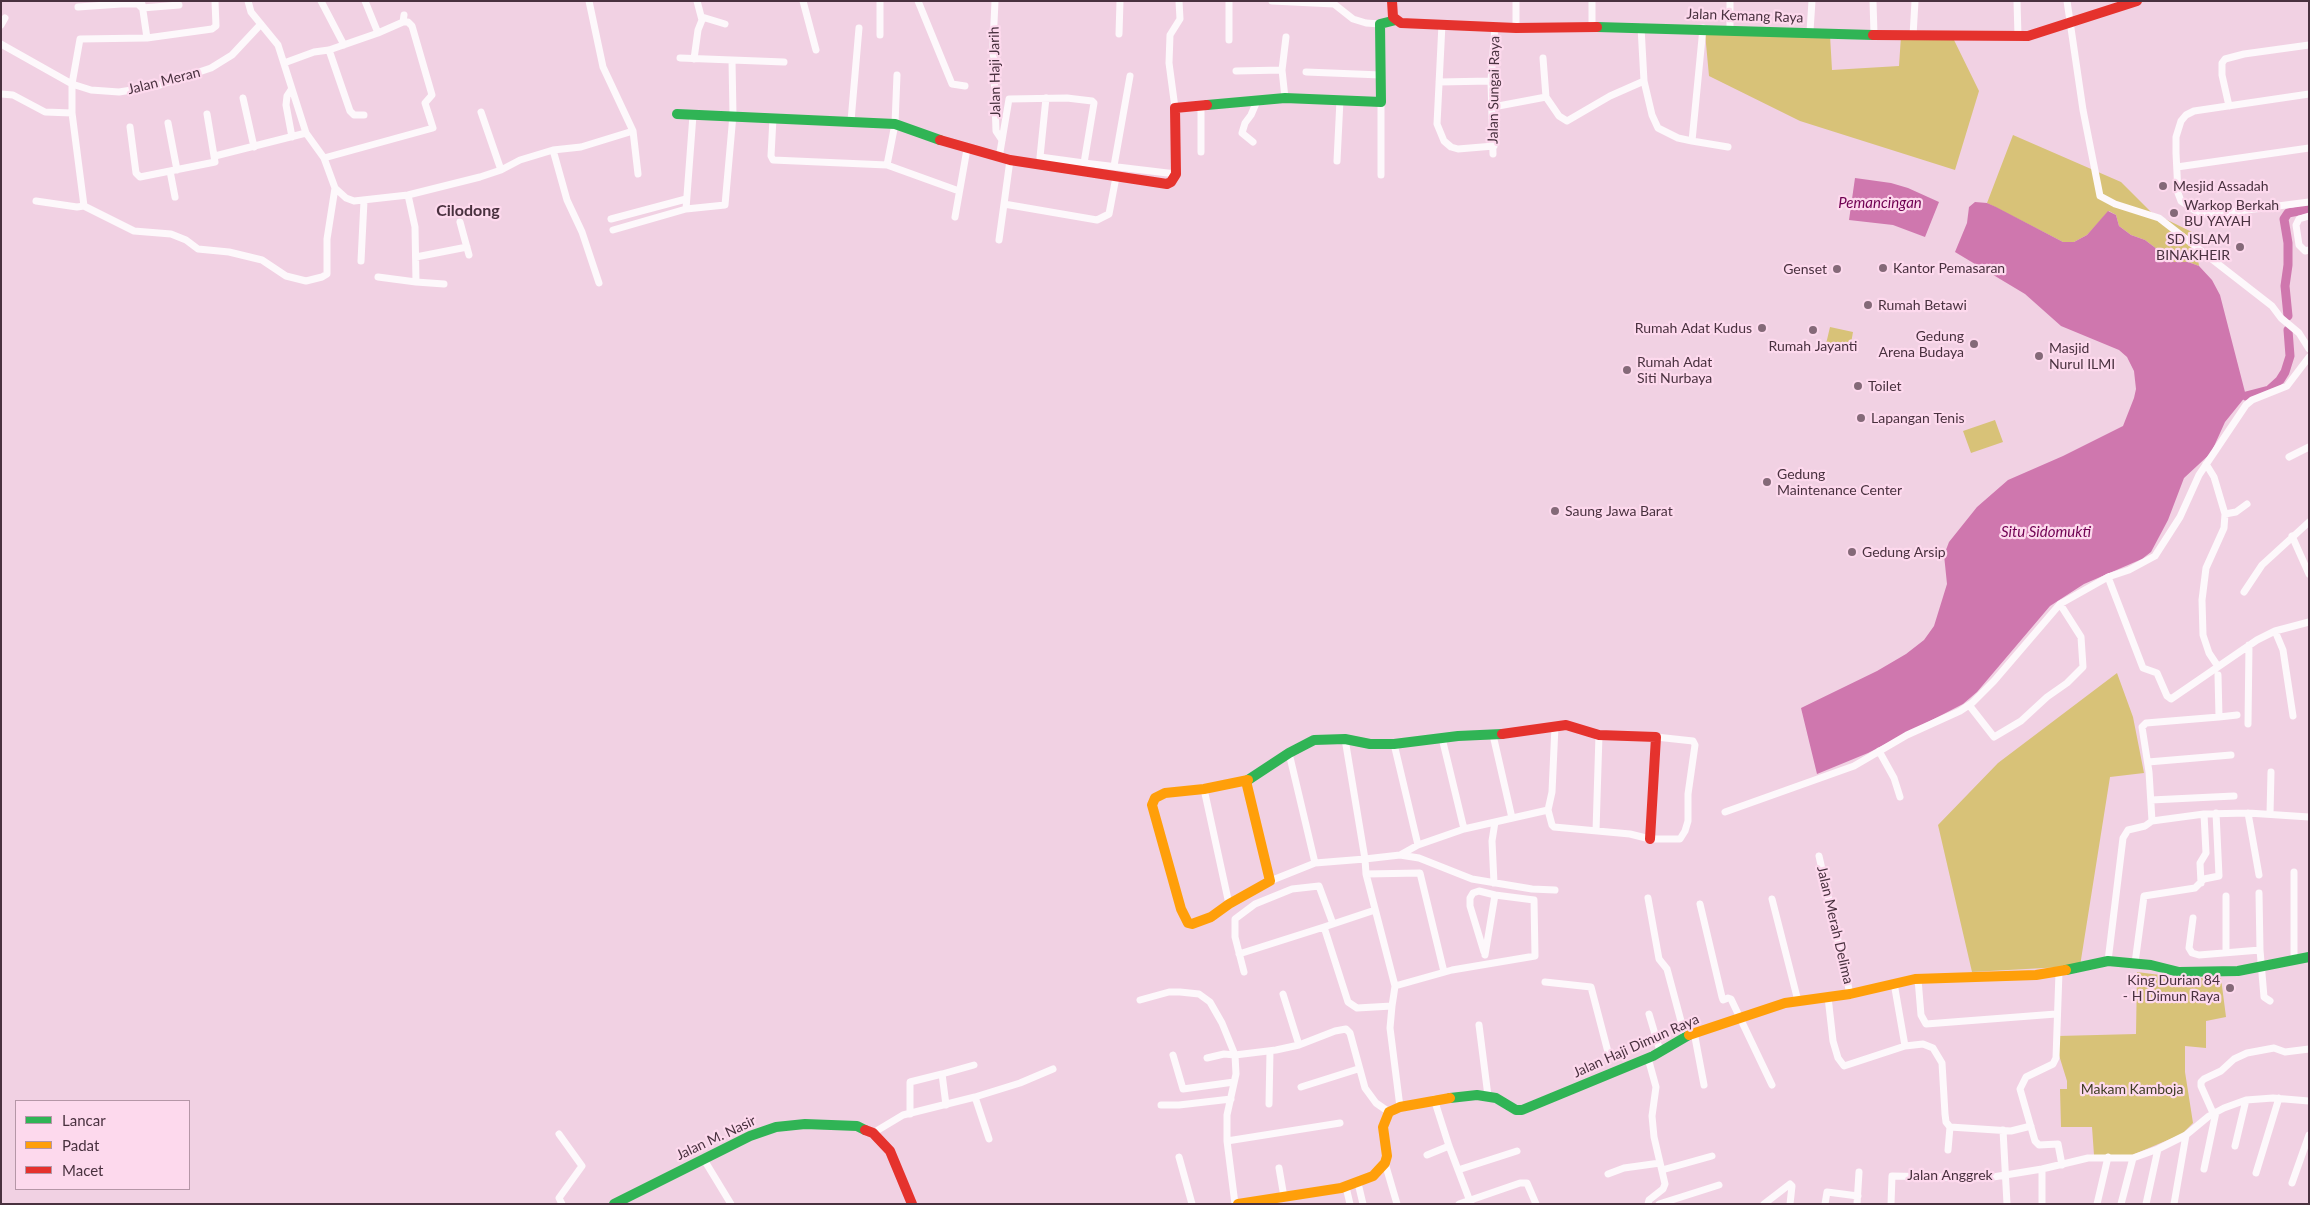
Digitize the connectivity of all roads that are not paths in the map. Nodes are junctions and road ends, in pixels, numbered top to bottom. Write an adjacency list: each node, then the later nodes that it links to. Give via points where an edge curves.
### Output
1 (215, 1): 50 (street, via 214,28)
2 (248, 1): 31 (street)
3 (321, 1): 53 (street)
4 (365, 1): 43 (street)
5 (589, 1): 100 (street, via 604,67)
6 (697, 1): 28 (street)
7 (803, 1): 56 (street)
8 (880, 1): 46 (street)
9 (918, 1): 73 (street, via 952,84)
10 (995, 1): 103 (street, Jalan Haji Jarih, via 996,131)
11 (1120, 1): 44 (street)
12 (1180, 1): 87 (street, via 1180,19 1170,35 1169,63)
13 (1229, 1): 51 (street)
14 (1272, 1): 33 (street, via 1334,4 1353,19)
15 (1392, 1): 29 (street)
16 (1516, 1): 39 (street)
17 (1592, 1): 36 (street)
18 (1730, 1): 41 (street)
19 (1811, 1): 42 (street)
20 (1873, 1): 45 (street)
21 (1915, 1): 47 (street)
22 (2016, 1): 48 (street)
23 (2067, 1): 30 (street)
24 (2137, 1): 30 (street, Jalan Kemang Raya)
25 (142, 5): 26 (street); 27 (street); 50 (street)
26 (179, 5)
27 (78, 7)
28 (702, 17): 32 (street); 59 (street)
29 (1396, 20): 33 (street); 34 (street, Jalan Kemang Raya, via 1401,23)
30 (2070, 23): 48 (street, Jalan Kemang Raya); 151 (street, via 2100,196 2159,218 2253,289 2299,333)
31 (261, 24): 62 (street, via 276,40); 72 (street, Jalan Meran, via 232,55 200,73 157,86 119,92 104,92)
32 (725, 24)
33 (1380, 24): 67 (street)
34 (1442, 24): 35 (street, Jalan Kemang Raya); 71 (street)
35 (1495, 26): 39 (street, Jalan Kemang Raya); 69 (street, Jalan Sungai Raya)
36 (1592, 27): 37 (street, Jalan Kemang Raya); 39 (street, Jalan Kemang Raya)
37 (1641, 27): 40 (street, Jalan Kemang Raya); 70 (street)
38 (859, 28): 96 (street)
39 (1516, 28)
40 (1703, 28): 41 (street, Jalan Kemang Raya); 104 (street)
41 (1730, 29): 42 (street, Jalan Kemang Raya)
42 (1810, 32): 45 (street, Jalan Kemang Raya)
43 (378, 33): 53 (street); 113 (street, via 403,19 410,23 432,95 426,102 432,129)
44 (1119, 34)
45 (1874, 34): 47 (street, Jalan Kemang Raya)
46 (880, 35)
47 (1913, 36): 48 (street, Jalan Kemang Raya)
48 (2018, 36)
49 (1286, 37): 63 (street)
50 (147, 38): 72 (street, via 80,39)
51 (1230, 40)
52 (1, 44): 72 (street, Jalan Meran)
53 (344, 45): 55 (street)
54 (2309, 46): 85 (street, via 2225,59 2222,75)
55 (329, 50): 62 (street); 91 (street, via 350,111 354,116)
56 (816, 50)
57 (680, 58): 59 (street)
58 (1543, 58): 77 (street)
59 (694, 59): 60 (street)
60 (732, 60): 61 (street); 94 (street)
61 (784, 62)
62 (284, 63): 74 (street)
63 (1282, 70): 64 (street); 80 (street)
64 (1236, 71)
65 (1306, 72): 67 (street)
66 (897, 75): 98 (street)
67 (1381, 75): 83 (street)
68 (1130, 76): 122 (street)
69 (1492, 80): 71 (street); 86 (street, Jalan Sungai Raya)
70 (1644, 81): 77 (street, via 1566,121 1558,116); 104 (street, via 1658,128)
71 (1438, 82): 86 (street, Jalan Sungai Raya, via 1438,124 1444,141 1451,147 1494,150)
72 (72, 84): 89 (street)
73 (965, 86)
74 (291, 90): 101 (street); 102 (street, via 286,105)
75 (1, 94): 89 (street, via 12,95 46,112)
76 (2309, 94): 85 (street)
77 (1546, 97): 86 (street)
78 (244, 98): 106 (street)
79 (1046, 98): 103 (street, via 1009,99); 117 (street, via 1040,158); 117 (street, via 1094,103)
80 (1285, 98): 81 (street); 82 (street)
81 (1340, 100): 83 (street); 116 (street)
82 (1257, 101): 84 (street); 105 (street, via 1242,133)
83 (1381, 102): 124 (street)
84 (1201, 106): 87 (street); 111 (street)
85 (2229, 106): 119 (street, via 2186,115 2176,137)
86 (1493, 107)
87 (1175, 108): 122 (street, via 1176,174 1172,182 1166,184)
88 (481, 112): 121 (street)
89 (72, 113): 134 (street)
90 (207, 114): 112 (street)
91 (364, 114)
92 (677, 114): 93 (street)
93 (693, 115): 94 (street); 129 (street)
94 (732, 115): 95 (street); 135 (street, via 727,202 722,206)
95 (773, 118): 96 (street); 118 (street, via 771,156 774,160)
96 (850, 122): 98 (street)
97 (168, 123): 120 (street)
98 (895, 124): 109 (street); 118 (street)
99 (130, 127): 120 (street, via 137,175)
100 (633, 132): 110 (street, via 582,147); 123 (street)
101 (306, 134): 102 (street); 113 (street)
102 (292, 137): 106 (street)
103 (1002, 140): 114 (street)
104 (1692, 141): 107 (street)
105 (1254, 142)
106 (254, 147): 112 (street)
107 (1728, 147)
108 (2309, 148): 119 (street)
109 (967, 149): 114 (street); 126 (street)
110 (553, 150): 121 (street, via 520,160); 149 (street, via 567,200)
111 (1201, 152)
112 (215, 156): 120 (street, via 213,163)
113 (324, 158): 125 (street)
114 (999, 158): 115 (street)
115 (1010, 160): 122 (street); 133 (street)
116 (1337, 161)
117 (1084, 163): 122 (street)
118 (887, 165): 126 (street)
119 (2178, 167): 132 (street, via 2181,201 2208,215)
120 (174, 170): 128 (street)
121 (501, 170): 127 (street)
122 (1115, 172): 133 (street, via 1109,214 1098,220)
123 (638, 174)
124 (1381, 175)
125 (335, 188): 131 (street, via 346,198); 134 (street, via 327,239 327,274 306,281 286,276 256,258 198,249 171,234 134,231)
126 (959, 191): 137 (street)
127 (408, 195): 131 (street); 145 (street, via 415,227)
128 (175, 197)
129 (686, 200): 135 (street); 138 (street)
130 (36, 201): 134 (street)
131 (364, 201): 146 (street)
132 (2309, 202)
133 (1004, 204): 141 (street)
134 (84, 206)
135 (686, 209): 140 (street)
136 (2309, 216): 143 (street, via 2299,219 2296,225 2299,245 2305,251)
137 (955, 217)
138 (611, 220)
139 (460, 222): 142 (street)
140 (613, 230)
141 (999, 240)
142 (467, 247): 144 (street); 145 (street)
143 (2309, 250)
144 (469, 255)
145 (416, 257): 148 (street)
146 (361, 261)
147 (378, 276): 148 (street)
148 (416, 282): 150 (street)
149 (599, 283)
150 (444, 284)
151 (2308, 347)
152 (2309, 357): 155 (street, via 2287,386 2246,405)
153 (2309, 447): 154 (street)
154 (2289, 457)
155 (2206, 464): 157 (street, via 2214,477); 161 (street, via 2180,517 2155,556)
156 (2247, 504): 157 (street, via 2236,512)
157 (2225, 514): 167 (street, via 2224,528 2206,568 2202,600 2203,635)
158 (2309, 522): 159 (street)
159 (2292, 536): 160 (street); 162 (street, via 2262,565)
160 (2309, 574)
161 (2108, 577): 163 (street); 167 (street, via 2143,668 2157,673 2167,696 2173,698)
162 (2244, 592)
163 (2060, 604): 169 (street, via 1994,681); 169 (street, via 2081,637 2083,667 2021,721 1994,737)
164 (2309, 622): 165 (street)
165 (2275, 631): 166 (street); 171 (street, via 2283,650)
166 (2248, 645): 167 (street); 173 (street)
167 (2217, 666)
168 (2218, 675): 172 (street)
169 (1969, 705): 181 (street)
170 (2237, 715): 172 (street)
171 (2293, 716)
172 (2219, 717): 184 (street, via 2146,724 2142,727)
173 (2248, 724)
174 (1555, 726): 175 (street, via 1566,725); 176 (street); 191 (street)
175 (1600, 734): 177 (street); 202 (street)
176 (1493, 735): 178 (street); 198 (street)
177 (1656, 737): 203 (street); 203 (street, via 1693,741 1695,745 1688,821 1683,836 1676,840)
178 (1442, 738): 180 (street); 201 (street)
179 (1345, 739): 180 (street); 182 (street, via 1314,740); 207 (street)
180 (1394, 744): 204 (street)
181 (1879, 751): 189 (street); 192 (street, via 1854,766)
182 (1289, 753): 186 (street); 208 (street)
183 (2231, 755): 184 (street)
184 (2148, 762): 190 (street)
185 (2271, 772): 196 (street)
186 (1246, 781): 187 (street); 212 (street)
187 (1204, 789): 221 (street); 221 (street, via 1165,793 1155,798 1152,805 1185,920 1192,924)
188 (2234, 796): 190 (street)
189 (1900, 797)
190 (2151, 800): 199 (street)
191 (1548, 810): 198 (street); 202 (street, via 1554,827)
192 (1725, 812)
193 (2216, 813): 194 (street); 195 (street); 213 (street, via 2220,875)
194 (2248, 813): 196 (street); 211 (street)
195 (2204, 814): 199 (street); 213 (street, via 2206,853 2200,863)
196 (2270, 814): 197 (street)
197 (2309, 817)
198 (1512, 818): 200 (street)
199 (2152, 821): 233 (street, via 2128,830 2123,838)
200 (1495, 822): 201 (street); 214 (street, via 1492,841)
201 (1464, 829): 204 (street)
202 (1596, 831): 203 (street)
203 (1650, 838)
204 (1418, 845): 205 (street)
205 (1400, 855): 207 (street); 214 (street, via 1419,858 1459,875)
206 (1819, 856): 245 (street, Jalan Merah Delima)
207 (1365, 859): 208 (street); 210 (street)
208 (1315, 864): 212 (street)
209 (2294, 872): 232 (street)
210 (1366, 874): 223 (street); 238 (street, via 1420,873)
211 (2259, 876)
212 (1270, 881): 221 (street)
213 (2201, 882): 234 (street, via 2195,888 2144,896)
214 (1494, 883): 215 (street)
215 (1555, 890)
216 (2259, 893): 227 (street)
217 (1495, 895): 230 (street); 230 (street, via 1479,891 1470,898); 235 (street, via 1534,900 1535,956)
218 (2226, 896): 228 (street)
219 (1648, 898): 255 (street, via 1659,959 1667,969)
220 (1772, 899): 248 (street)
221 (1229, 904)
222 (1700, 904): 253 (street, via 1723,1000 1731,1000)
223 (1375, 910): 225 (street); 243 (street)
224 (2193, 918): 228 (street, via 2189,948 2192,953)
225 (1333, 924): 226 (street); 229 (street, via 1319,886 1292,890 1255,904 1235,919 1235,937)
226 (1324, 927): 229 (street); 250 (street, via 1348,1002 1357,1008)
227 (2260, 950): 228 (street); 236 (street)
228 (2226, 952)
229 (1240, 954): 237 (street)
230 (1485, 955): 235 (street)
231 (2309, 957): 232 (street, Jalan Haji Dimun Raya)
232 (2294, 960): 236 (street, Jalan Haji Dimun Raya)
233 (2108, 961): 234 (street, Jalan Haji Dimun Raya); 239 (street, Jalan Haji Dimun Raya)
234 (2135, 963): 236 (street, Jalan Haji Dimun Raya, via 2201,973)
235 (1488, 964): 238 (street)
236 (2262, 967): 249 (street, via 2264,997)
237 (1244, 972)
238 (1444, 972): 243 (street)
239 (2059, 972): 240 (street, Jalan Haji Dimun Raya, via 1989,978); 252 (street)
240 (1918, 979): 242 (street, Jalan Haji Dimun Raya); 252 (street, via 1921,1015 1926,1024)
241 (1545, 982): 261 (street, via 1591,987)
242 (1894, 983): 245 (street, Jalan Haji Dimun Raya); 257 (street)
243 (1394, 986): 250 (street)
244 (1283, 994): 256 (street)
245 (1850, 994): 246 (street, Jalan Haji Dimun Raya)
246 (1828, 997): 248 (street, Jalan Haji Dimun Raya); 257 (street, via 1833,1041 1844,1066)
247 (1140, 1000): 263 (street, via 1169,992 1205,997 1222,1023)
248 (1798, 1001): 253 (street, Jalan Haji Dimun Raya)
249 (2270, 1001)
250 (1392, 1006): 284 (street, via 1390,1028)
251 (1649, 1014): 259 (street)
252 (2056, 1014): 289 (street, via 2058,1050 2055,1062 2026,1076 2020,1089)
253 (1741, 1018): 255 (street, Jalan Haji Dimun Raya); 272 (street)
254 (1480, 1025): 274 (street)
255 (1690, 1034): 259 (street, Jalan Haji Dimun Raya); 271 (street)
256 (1299, 1045): 260 (street); 268 (street, via 1346,1029 1350,1033)
257 (1905, 1046): 290 (street, via 1923,1044 1933,1048 1942,1063 1945,1114)
258 (2309, 1049): 286 (street, via 2286,1052 2274,1048 2247,1052 2204,1079 2201,1086)
259 (1660, 1050): 265 (street, Jalan Haji Dimun Raya)
260 (1270, 1051): 263 (street); 281 (street)
261 (1608, 1052)
262 (1173, 1055): 270 (street, via 1183,1089)
263 (1235, 1055): 264 (street); 270 (street)
264 (1207, 1058)
265 (1648, 1058): 274 (street, Jalan Haji Dimun Raya, via 1522,1110); 311 (street, via 1656,1088 1652,1116)
266 (974, 1065): 269 (street)
267 (1053, 1069): 275 (street)
268 (1358, 1069): 273 (street); 285 (street, via 1370,1097)
269 (942, 1074): 282 (street); 287 (street, via 910,1082)
270 (1234, 1082): 277 (street)
271 (1704, 1085)
272 (1772, 1085)
273 (1301, 1087)
274 (1488, 1096): 278 (street, Jalan Haji Dimun Raya, via 1477,1094)
275 (975, 1097): 282 (street); 296 (street)
276 (2279, 1098): 279 (street); 280 (street); 318 (street)
277 (1231, 1099): 283 (street); 297 (street)
278 (1434, 1099): 284 (street, Jalan Haji Dimun Raya); 298 (street)
279 (2246, 1100): 286 (street); 299 (street)
280 (2309, 1101)
281 (1269, 1104)
282 (946, 1105): 287 (street)
283 (1161, 1105)
284 (1400, 1107): 285 (street, Jalan Haji Dimun Raya)
285 (1389, 1112): 309 (street, via 1383,1127)
286 (2215, 1113): 294 (street); 315 (street)
287 (910, 1114): 292 (street)
288 (1340, 1123): 297 (street)
289 (2031, 1126): 291 (street); 310 (street, via 2036,1143 2058,1144)
290 (1950, 1127): 291 (street); 301 (street)
291 (2003, 1130): 313 (street)
292 (873, 1133): 306 (street, Jalan M. Nasir, via 857,1126 790,1125 761,1131); 331 (street, via 890,1151)
293 (559, 1134): 329 (street, via 582,1166 560,1198)
294 (2186, 1135): 300 (street); 350 (street)
295 (2309, 1135): 321 (street)
296 (989, 1139)
297 (1227, 1141): 333 (street)
298 (1449, 1146): 303 (street); 316 (street)
299 (2235, 1146)
300 (2158, 1149): 308 (street); 349 (street)
301 (1948, 1150)
302 (1517, 1151): 316 (street)
303 (1427, 1155)
304 (1712, 1156): 311 (street)
305 (1179, 1157): 332 (street)
306 (703, 1158): 326 (street, Jalan M. Nasir); 330 (street)
307 (2108, 1158): 308 (street); 310 (street, via 2088,1158); 347 (street)
308 (2132, 1158): 348 (street)
309 (1385, 1163): 320 (street, via 1380,1171); 337 (street)
310 (2062, 1165): 314 (street)
311 (1661, 1166): 319 (street, via 1624,1168); 328 (street, via 1664,1189)
312 (1279, 1168): 324 (street)
313 (2005, 1168): 314 (street); 344 (street, Jalan Anggrek, via 1987,1178 1892,1176); 345 (street)
314 (2042, 1169): 346 (street)
315 (2204, 1169)
316 (1458, 1170): 327 (street)
317 (1859, 1172): 325 (street)
318 (2256, 1173)
319 (1608, 1174)
320 (1358, 1183): 323 (street); 336 (street)
321 (2292, 1183)
322 (1719, 1185): 340 (street)
323 (1346, 1187): 324 (street); 335 (street)
324 (1284, 1197): 334 (street)
325 (1857, 1200): 343 (street, via 1829,1192 1825,1195)
326 (619, 1202)
327 (1470, 1202): 338 (street); 339 (street, via 1520,1183 1527,1184)
328 (1648, 1202)
329 (562, 1204)
330 (731, 1204)
331 (912, 1204)
332 (1192, 1204)
333 (1236, 1204): 334 (street)
334 (1243, 1204)
335 (1350, 1204)
336 (1363, 1204)
337 (1397, 1204)
338 (1459, 1204)
339 (1536, 1204)
340 (1659, 1204)
341 (1764, 1204): 342 (street, via 1789,1184 1792,1186)
342 (1790, 1204)
343 (1824, 1204)
344 (1891, 1204)
345 (2007, 1204)
346 (2042, 1204)
347 (2097, 1204)
348 (2121, 1204)
349 (2146, 1204)
350 (2174, 1204)

